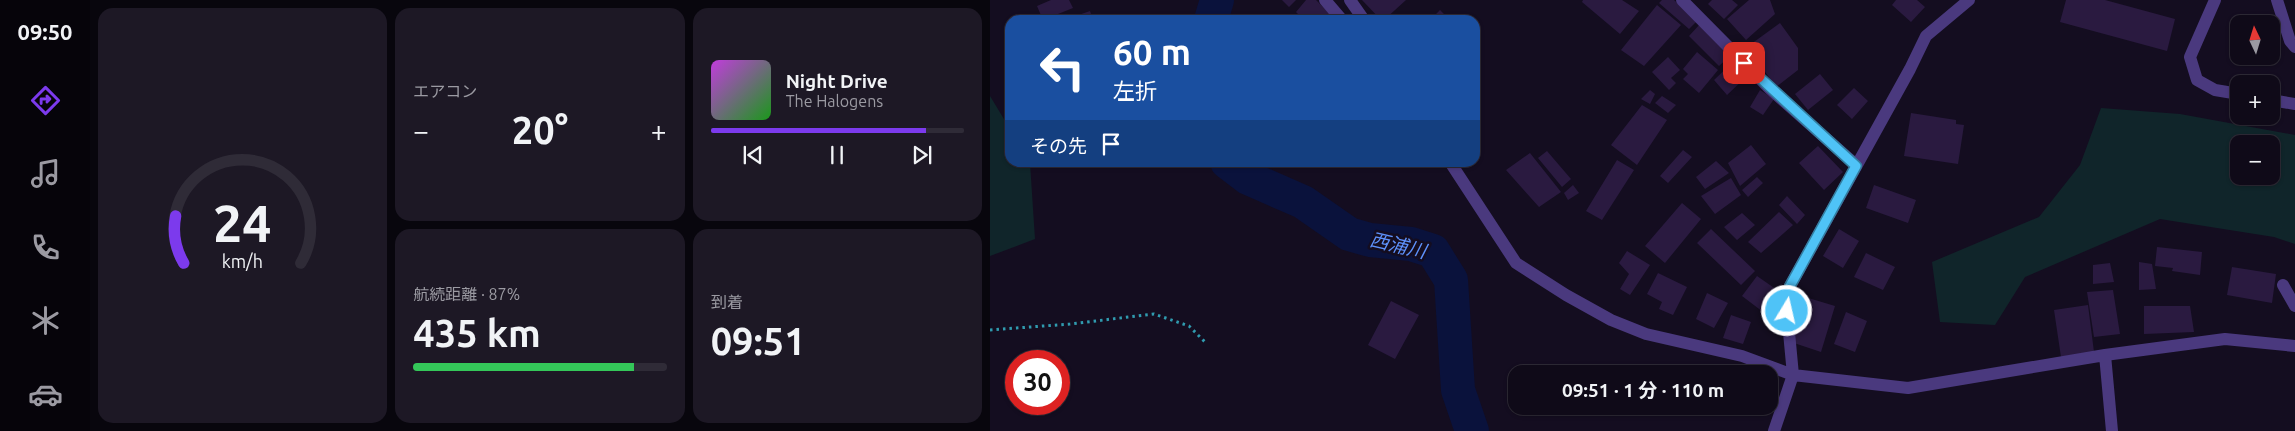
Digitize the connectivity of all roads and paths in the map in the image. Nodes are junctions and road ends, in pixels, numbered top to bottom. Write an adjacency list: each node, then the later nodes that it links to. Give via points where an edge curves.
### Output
1 (1325, 0): 7 (street)
2 (1350, 0): 8 (street)
3 (1682, 0): 13 (street, via 1769,88)
4 (1969, 0): 13 (street, via 1926,36)
5 (2215, 0): 10 (street, via 2190,57 2197,80 2216,90)
6 (2277, 0): 9 (street, via 2290,41)
7 (1338, 15)
8 (1360, 15)
9 (2295, 47)
10 (2230, 92)
11 (2280, 102): 12 (street)
12 (2295, 104)
13 (1856, 166): 21 (street, via 1790,286 1787,311)
14 (1453, 167): 21 (street, via 1516,263 1566,296 1646,334 1742,356)
15 (2283, 285): 16 (street)
16 (2295, 306)
17 (990, 330): 18 (path, via 1154,314 1188,326)
18 (1208, 344)
19 (2295, 346): 20 (street, via 2225,340)
20 (2104, 355): 21 (street, via 1908,388); 23 (street)
21 (1793, 375): 22 (street)
22 (1774, 431)
23 (2112, 431)

